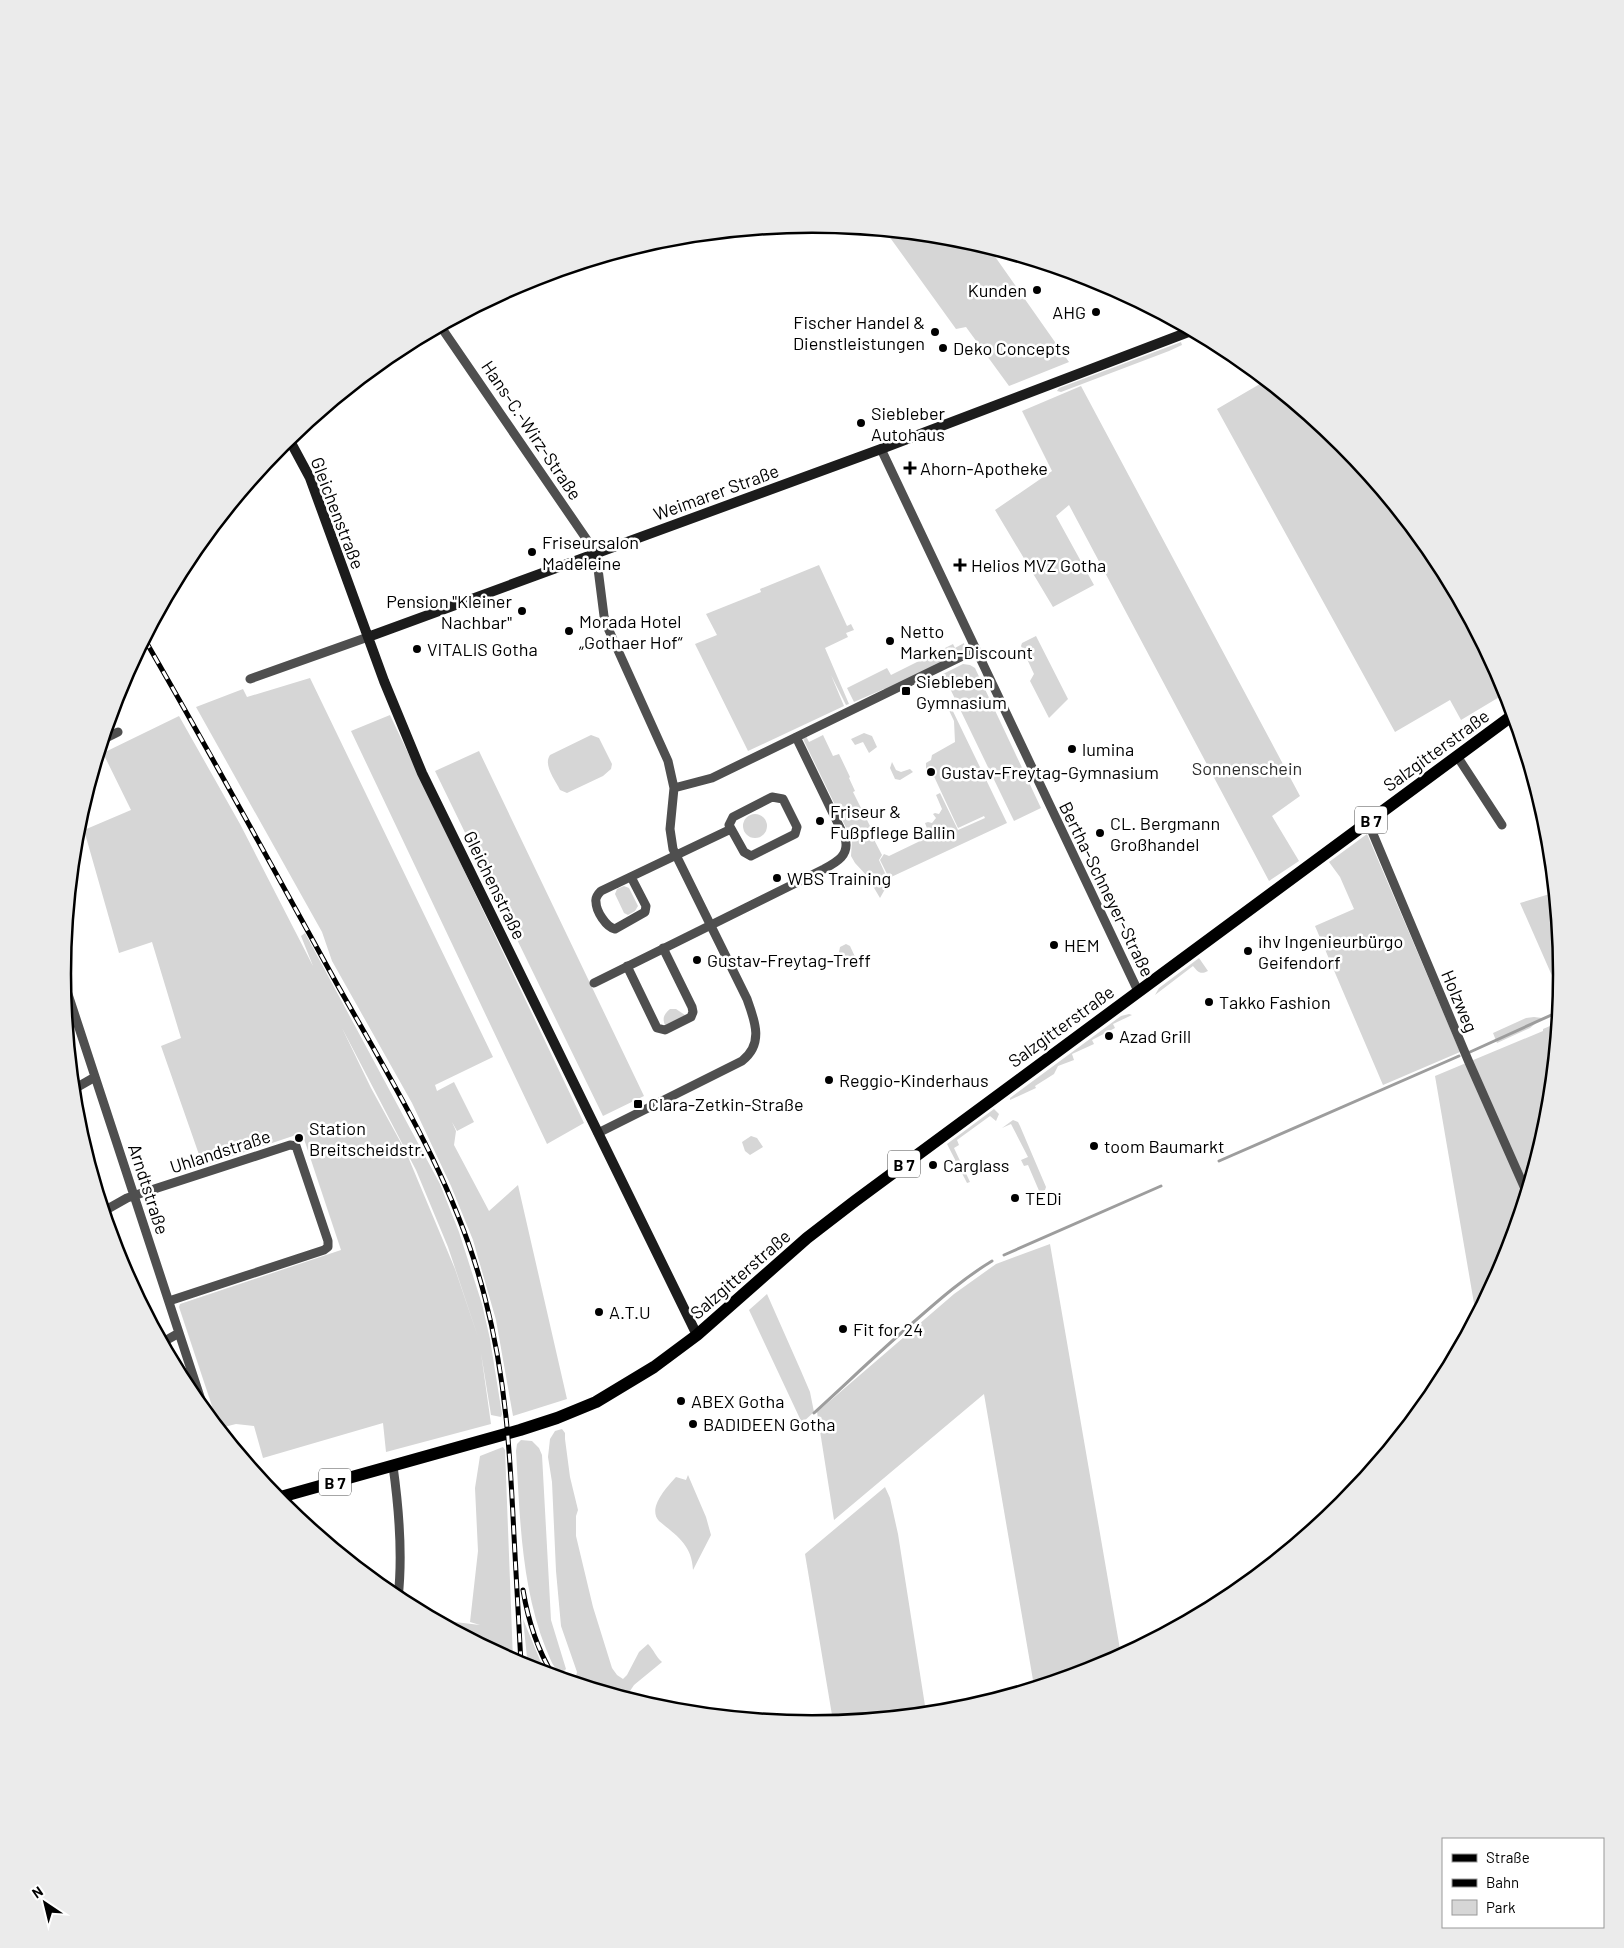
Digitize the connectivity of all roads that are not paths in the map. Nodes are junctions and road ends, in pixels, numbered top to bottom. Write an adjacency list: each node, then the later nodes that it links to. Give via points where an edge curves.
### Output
1 (444, 331): 5 (street, Hans-C.-Wirz-Straße)
2 (1184, 333): 4 (street, Weimarer Straße)
3 (293, 446): 6 (street, Gleichenstraße, via 310,478)
4 (881, 448): 5 (street, Weimarer Straße); 7 (street, Bertha-Schneyer-Straße)
5 (596, 553): 6 (street, Weimarer Straße); 14 (street, via 607,626 656,731)
6 (368, 637): 8 (street, Weimarer Straße); 28 (street, Gleichenstraße, via 422,773)
7 (975, 650): 12 (street); 24 (street, Bertha-Schneyer-Straße)
8 (250, 679)
9 (1507, 720): 13 (main road, Salzgitterstraße / B 7)
10 (118, 732): 11 (street)
11 (111, 735)
12 (796, 737): 14 (street, via 712,778); 20 (street, via 845,838 845,853 824,869)
13 (1457, 756): 15 (main road, Salzgitterstraße / B 7); 16 (street)
14 (674, 788): 18 (street, via 670,829)
15 (1368, 822): 24 (main road, Salzgitterstraße / B 7); 29 (street, Holzweg)
16 (1502, 825)
17 (731, 829): 17 (street, via 744,852 751,856 795,834 798,827 783,799 772,797 733,817 729,825); 18 (street)
18 (676, 857): 19 (street); 20 (street)
19 (631, 877): 19 (street, via 601,891 597,897 596,905 612,929 645,912 646,906)
20 (709, 925): 21 (street); 28 (street, via 752,1011 756,1036 752,1052 736,1064)
21 (663, 948): 22 (street); 22 (street, via 692,1008 691,1018 664,1030 657,1028)
22 (626, 966): 23 (street)
23 (594, 983)
24 (1138, 992): 34 (main road, Salzgitterstraße / B 7, via 830,1220)
25 (72, 1008): 26 (street, Arndtstraße)
26 (95, 1077): 27 (street); 30 (street, Arndtstraße)
27 (80, 1086)
28 (598, 1133): 34 (street, Gleichenstraße)
29 (1522, 1183)
30 (134, 1196): 31 (street, Uhlandstraße); 32 (street, Arndtstraße); 32 (street, Uhlandstraße, via 290,1145 296,1146 299,1152 328,1246)
31 (110, 1208)
32 (169, 1301): 33 (street, Arndtstraße)
33 (179, 1333): 35 (street); 36 (street, Arndtstraße)
34 (697, 1335): 37 (main road, Salzgitterstraße / B 7, via 654,1367 596,1402 548,1421)
35 (168, 1339)
36 (197, 1387)
37 (393, 1466): 38 (main road, B 7); 39 (street, via 398,1523)
38 (286, 1496)
39 (398, 1589)

